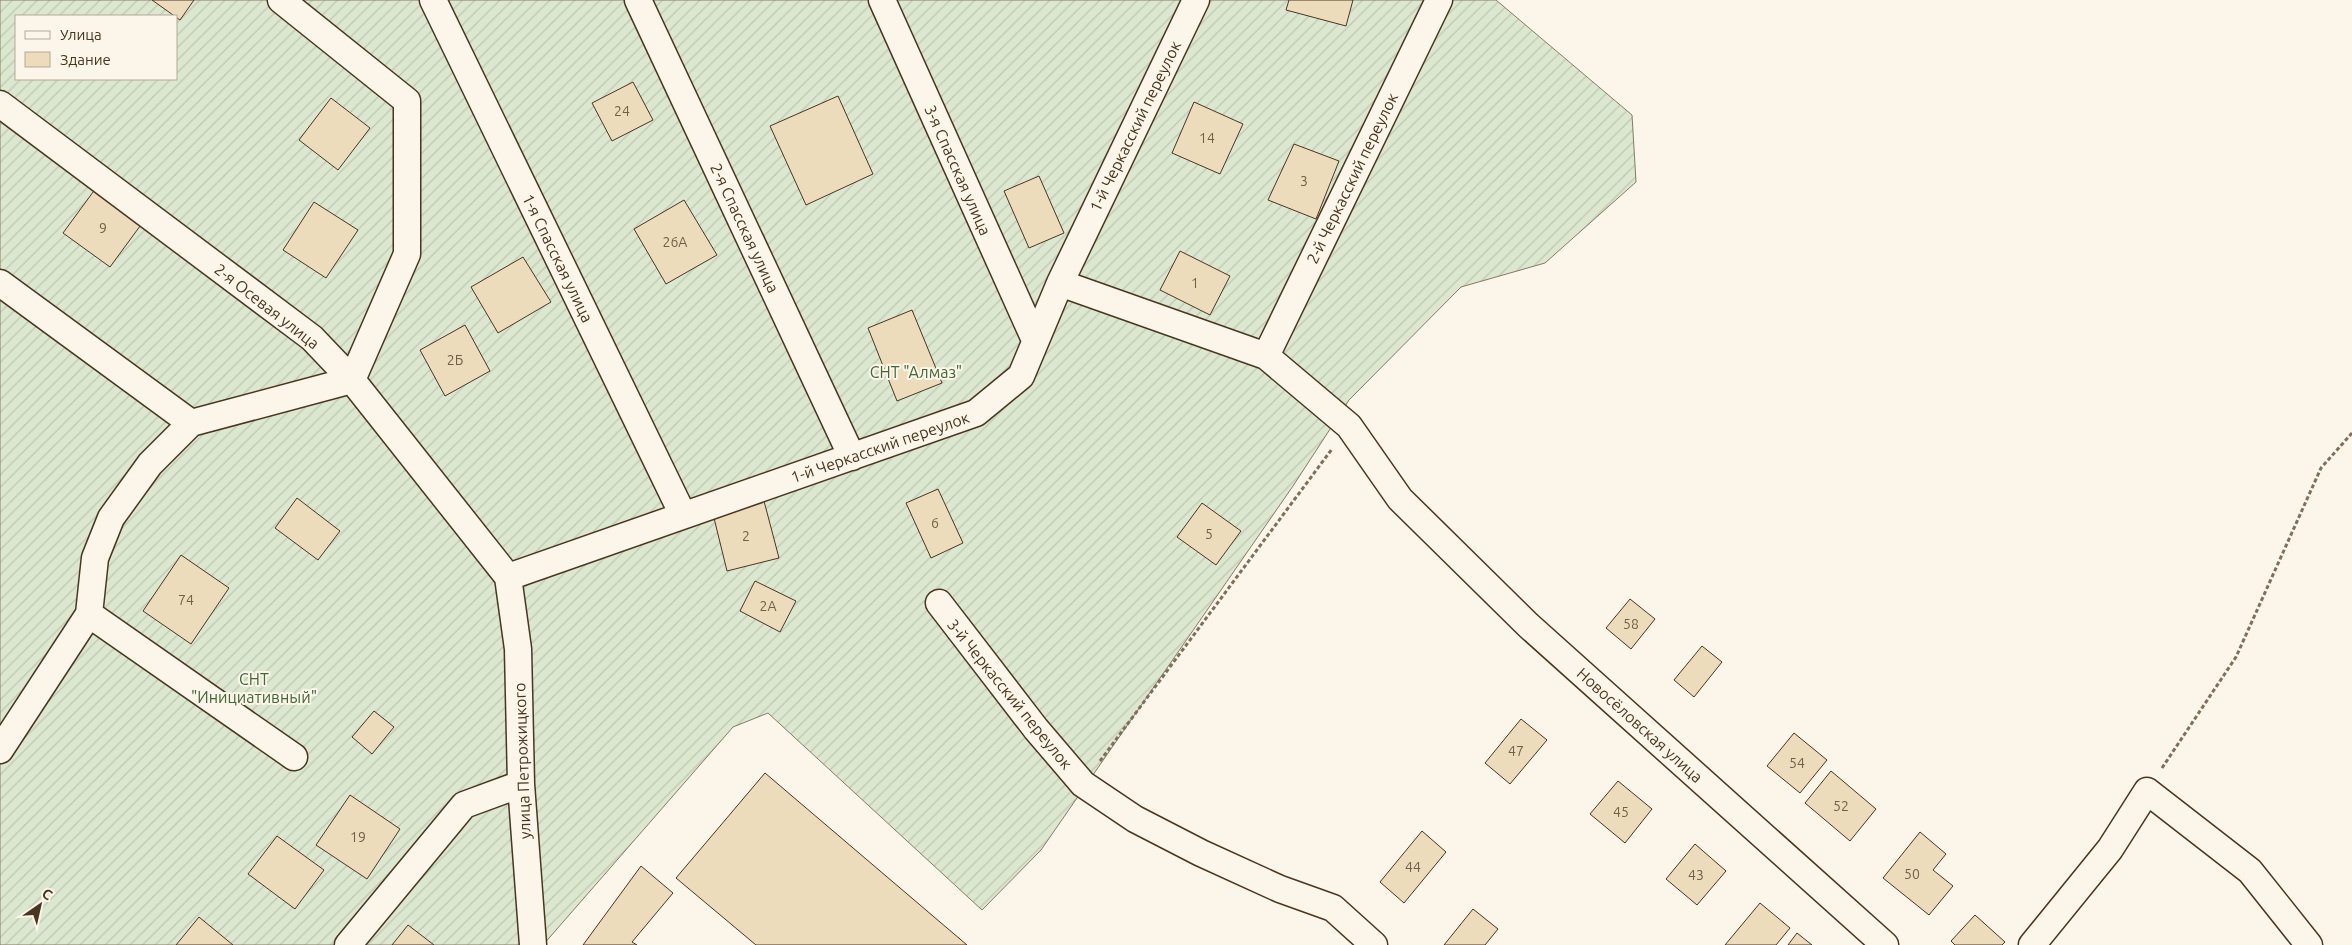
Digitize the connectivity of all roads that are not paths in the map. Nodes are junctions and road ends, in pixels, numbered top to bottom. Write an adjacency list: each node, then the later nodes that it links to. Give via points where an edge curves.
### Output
1 (281, 0): 12 (street, via 407,101 407,254)
2 (433, 0): 15 (street, 1-я Спасская улица)
3 (638, 0): 14 (street, 2-я Спасская улица)
4 (882, 0): 10 (street, 3-я Спасская улица)
5 (1196, 0): 9 (street, 1-й Черкасский переулок)
6 (1439, 0): 11 (street, 2-й Черкасский переулок)
7 (0, 104): 12 (street, 2-я Осевая улица, via 312,338)
8 (0, 283): 13 (street)
9 (1060, 283): 10 (street, 1-й Черкасский переулок); 11 (street)
10 (1035, 340): 14 (street, 1-й Черкасский переулок, via 1021,376 976,413)
11 (1266, 356): 25 (street, Новосёловская улица, via 1349,426 1400,499 1528,625)
12 (352, 380): 13 (street); 16 (street, 2-я Осевая улица)
13 (191, 422): 18 (street, via 150,464 111,518 95,558)
14 (852, 457): 15 (street, 1-й Черкасский переулок)
15 (683, 515): 16 (street, 1-й Черкасский переулок)
16 (508, 577): 21 (street, улица Петрожицкого, via 518,649)
17 (939, 603): 24 (street, 3-й Черкасский переулок, via 1036,729 1083,784 1135,819 1201,853 1280,890 1333,908)
18 (89, 614): 19 (street); 20 (street)
19 (0, 750)
20 (294, 757)
21 (521, 784): 22 (street, via 464,805); 23 (street, улица Петрожицкого)
22 (348, 945)
23 (534, 945)
24 (1374, 945)
25 (1885, 945)
26 (2032, 945): 27 (street, via 2110,849 2146,791 2250,871)
27 (2309, 945)

